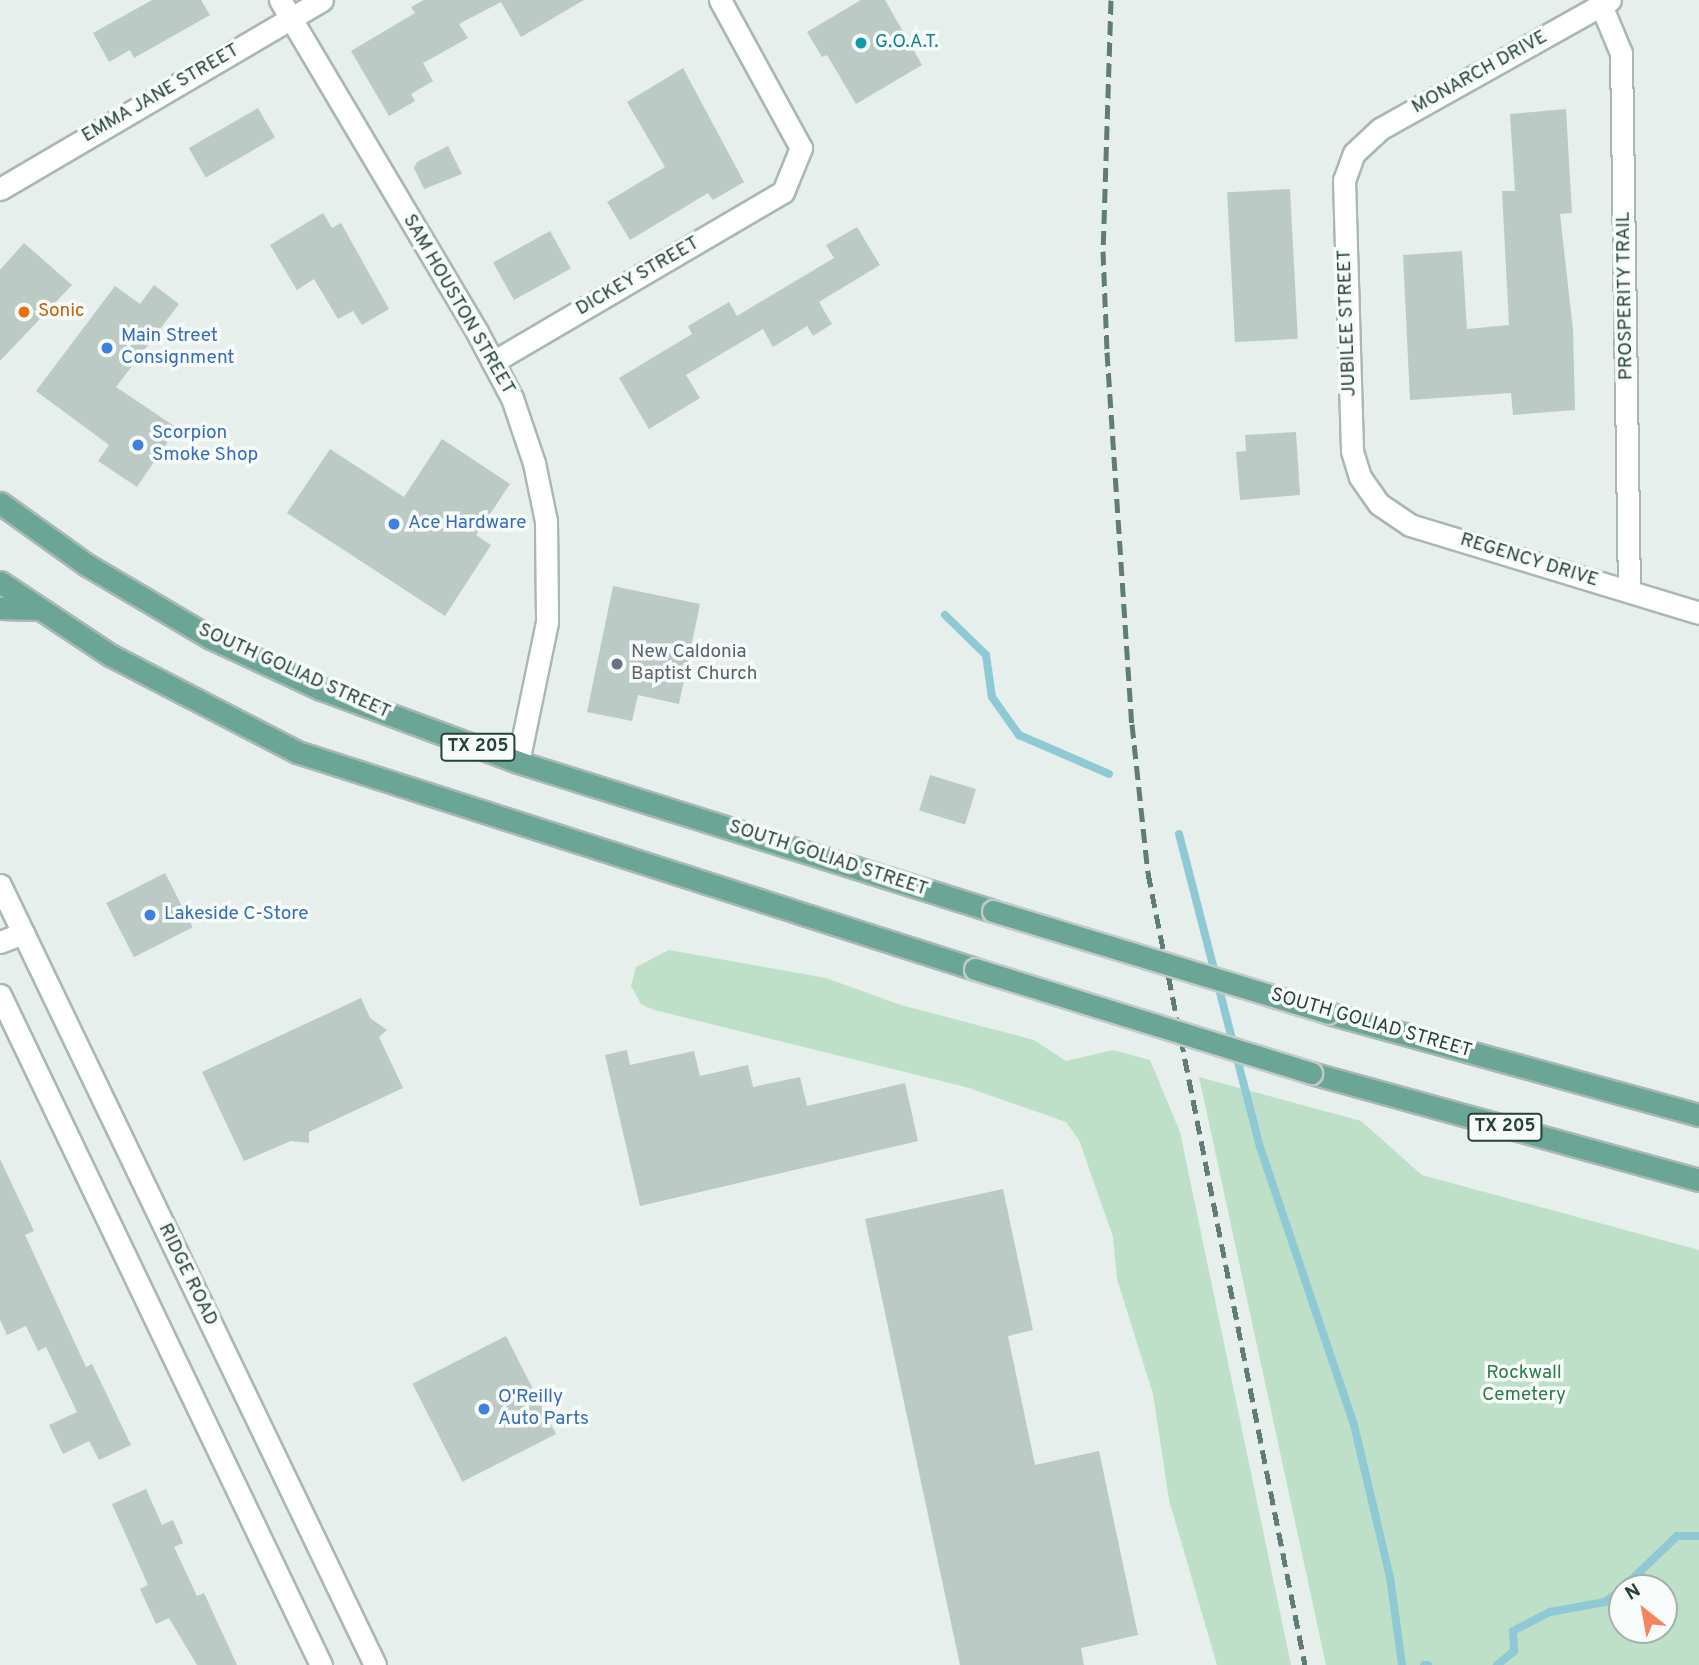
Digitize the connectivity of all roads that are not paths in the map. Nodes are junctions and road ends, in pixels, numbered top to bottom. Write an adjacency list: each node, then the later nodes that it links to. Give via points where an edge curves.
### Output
1 (280, 0): 5 (street, SAM HOUSTON STREET)
2 (323, 0): 5 (street, EMMA JANE STREET)
3 (720, 0): 8 (street, DICKEY STREET, via 801,148 783,192)
4 (1605, 3): 6 (street, MONARCH DRIVE, via 1380,129); 12 (street, PROSPERITY TRAIL, via 1622,53)
5 (291, 19): 7 (street, EMMA JANE STREET); 8 (street, SAM HOUSTON STREET)
6 (1354, 153): 9 (street, JUBILEE STREET, via 1344,180 1353,451)
7 (0, 189)
8 (494, 362): 16 (street, SAM HOUSTON STREET, via 534,463 549,561 542,657)
9 (1369, 490): 12 (street, REGENCY DRIVE, via 1410,525)
10 (0, 503): 16 (main road, SOUTH GOLIAD STREET / TX 205, via 88,565 211,638 365,706)
11 (0, 582): 14 (main road, TX 205)
12 (1629, 591): 15 (street, REGENCY DRIVE)
13 (0, 608): 14 (main road)
14 (40, 609): 23 (main road, TX 205, bridge, via 110,655 297,752 1311,1073)
15 (1699, 612)
16 (518, 762): 22 (main road, SOUTH GOLIAD STREET / TX 205, bridge, via 1328,1013)
17 (0, 885): 18 (street, RIDGE ROAD)
18 (6, 912): 19 (street, RIDGE ROAD)
19 (23, 933): 20 (street); 25 (street, RIDGE ROAD)
20 (0, 942)
21 (0, 995): 24 (street)
22 (1699, 1115)
23 (1699, 1180)
24 (321, 1665)
25 (375, 1665)

